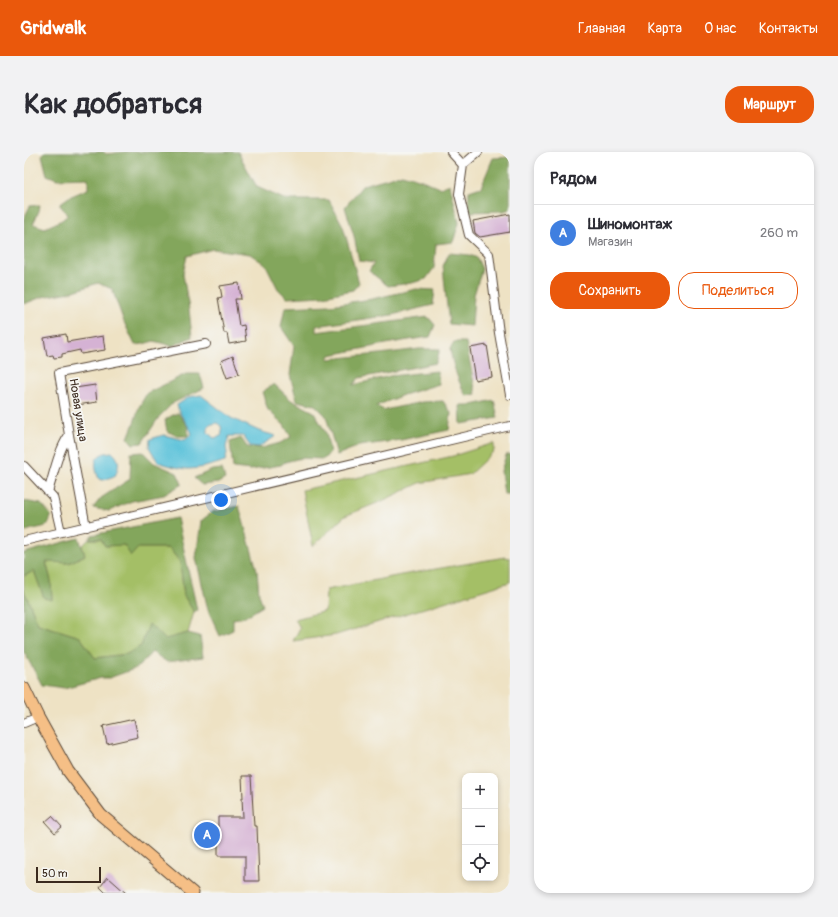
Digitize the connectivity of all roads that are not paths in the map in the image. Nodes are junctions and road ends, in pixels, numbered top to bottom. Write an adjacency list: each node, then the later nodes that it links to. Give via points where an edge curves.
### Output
1 (451, 152): 3 (street)
2 (478, 152): 3 (street)
3 (463, 165): 5 (street, via 458,194 469,235 489,254)
4 (206, 344): 7 (street, Новая улица, via 60,373)
5 (510, 395)
6 (510, 426): 10 (street)
7 (69, 435): 9 (street, via 64,442); 10 (street, Новая улица)
8 (24, 466): 9 (street)
9 (48, 492): 11 (street, via 53,497)
10 (86, 526): 11 (street)
11 (61, 532): 12 (street)
12 (24, 541)
13 (24, 688): 14 (main road)
14 (38, 717): 15 (street); 16 (main road, via 68,771 101,815)
15 (24, 723)
16 (193, 893)

